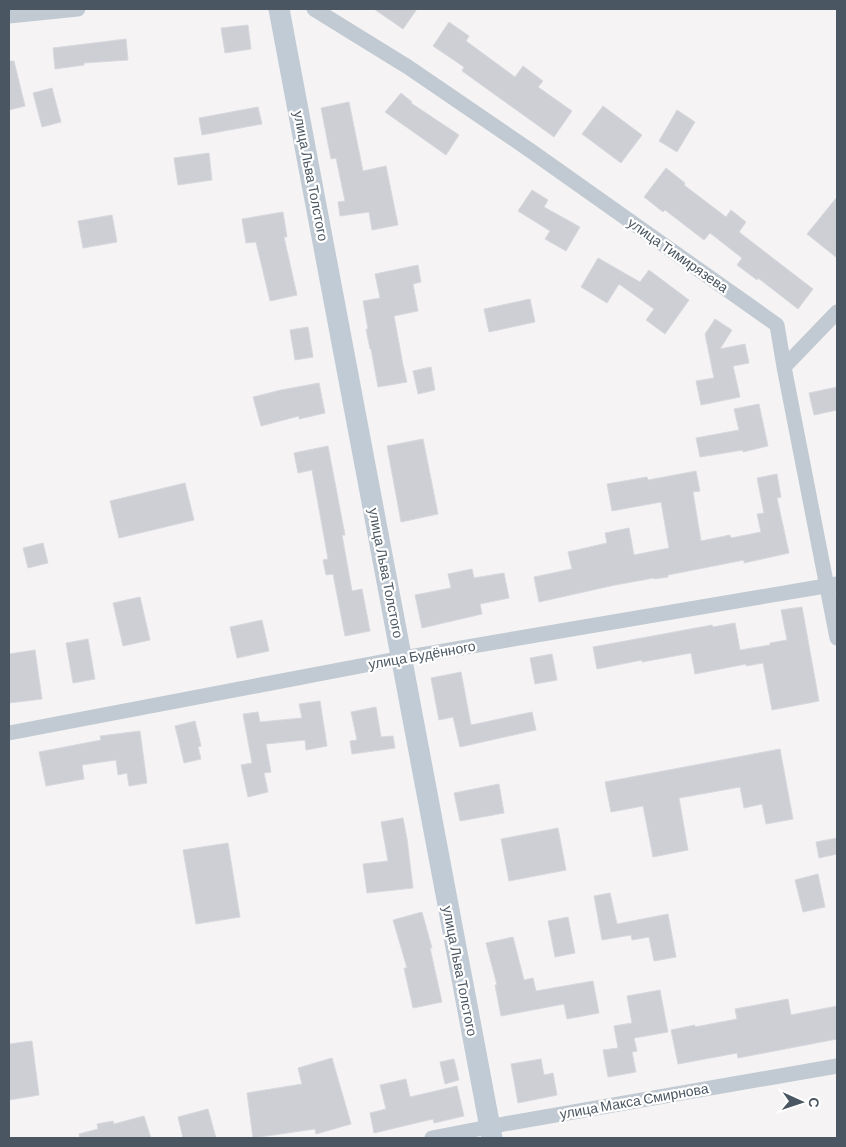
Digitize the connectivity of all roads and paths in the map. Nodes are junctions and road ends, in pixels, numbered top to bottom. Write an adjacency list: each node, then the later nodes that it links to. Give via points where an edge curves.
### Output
1 (78, 9): 4 (street)
2 (279, 9): 9 (street, улица Льва Толстого)
3 (314, 9): 6 (street, улица Тимирязева, via 408,66 777,325)
4 (9, 16)
5 (837, 312): 6 (street)
6 (784, 367): 7 (street, улица Тимирязева)
7 (832, 585): 8 (street, улица Тимирязева); 9 (street, улица Будённого)
8 (837, 638)
9 (402, 658): 10 (street, улица Будённого); 12 (street, улица Льва Толстого)
10 (9, 733)
11 (837, 1066): 12 (street, улица Макса Смирнова)
12 (491, 1132): 13 (street, улица Макса Смирнова)
13 (432, 1138)

